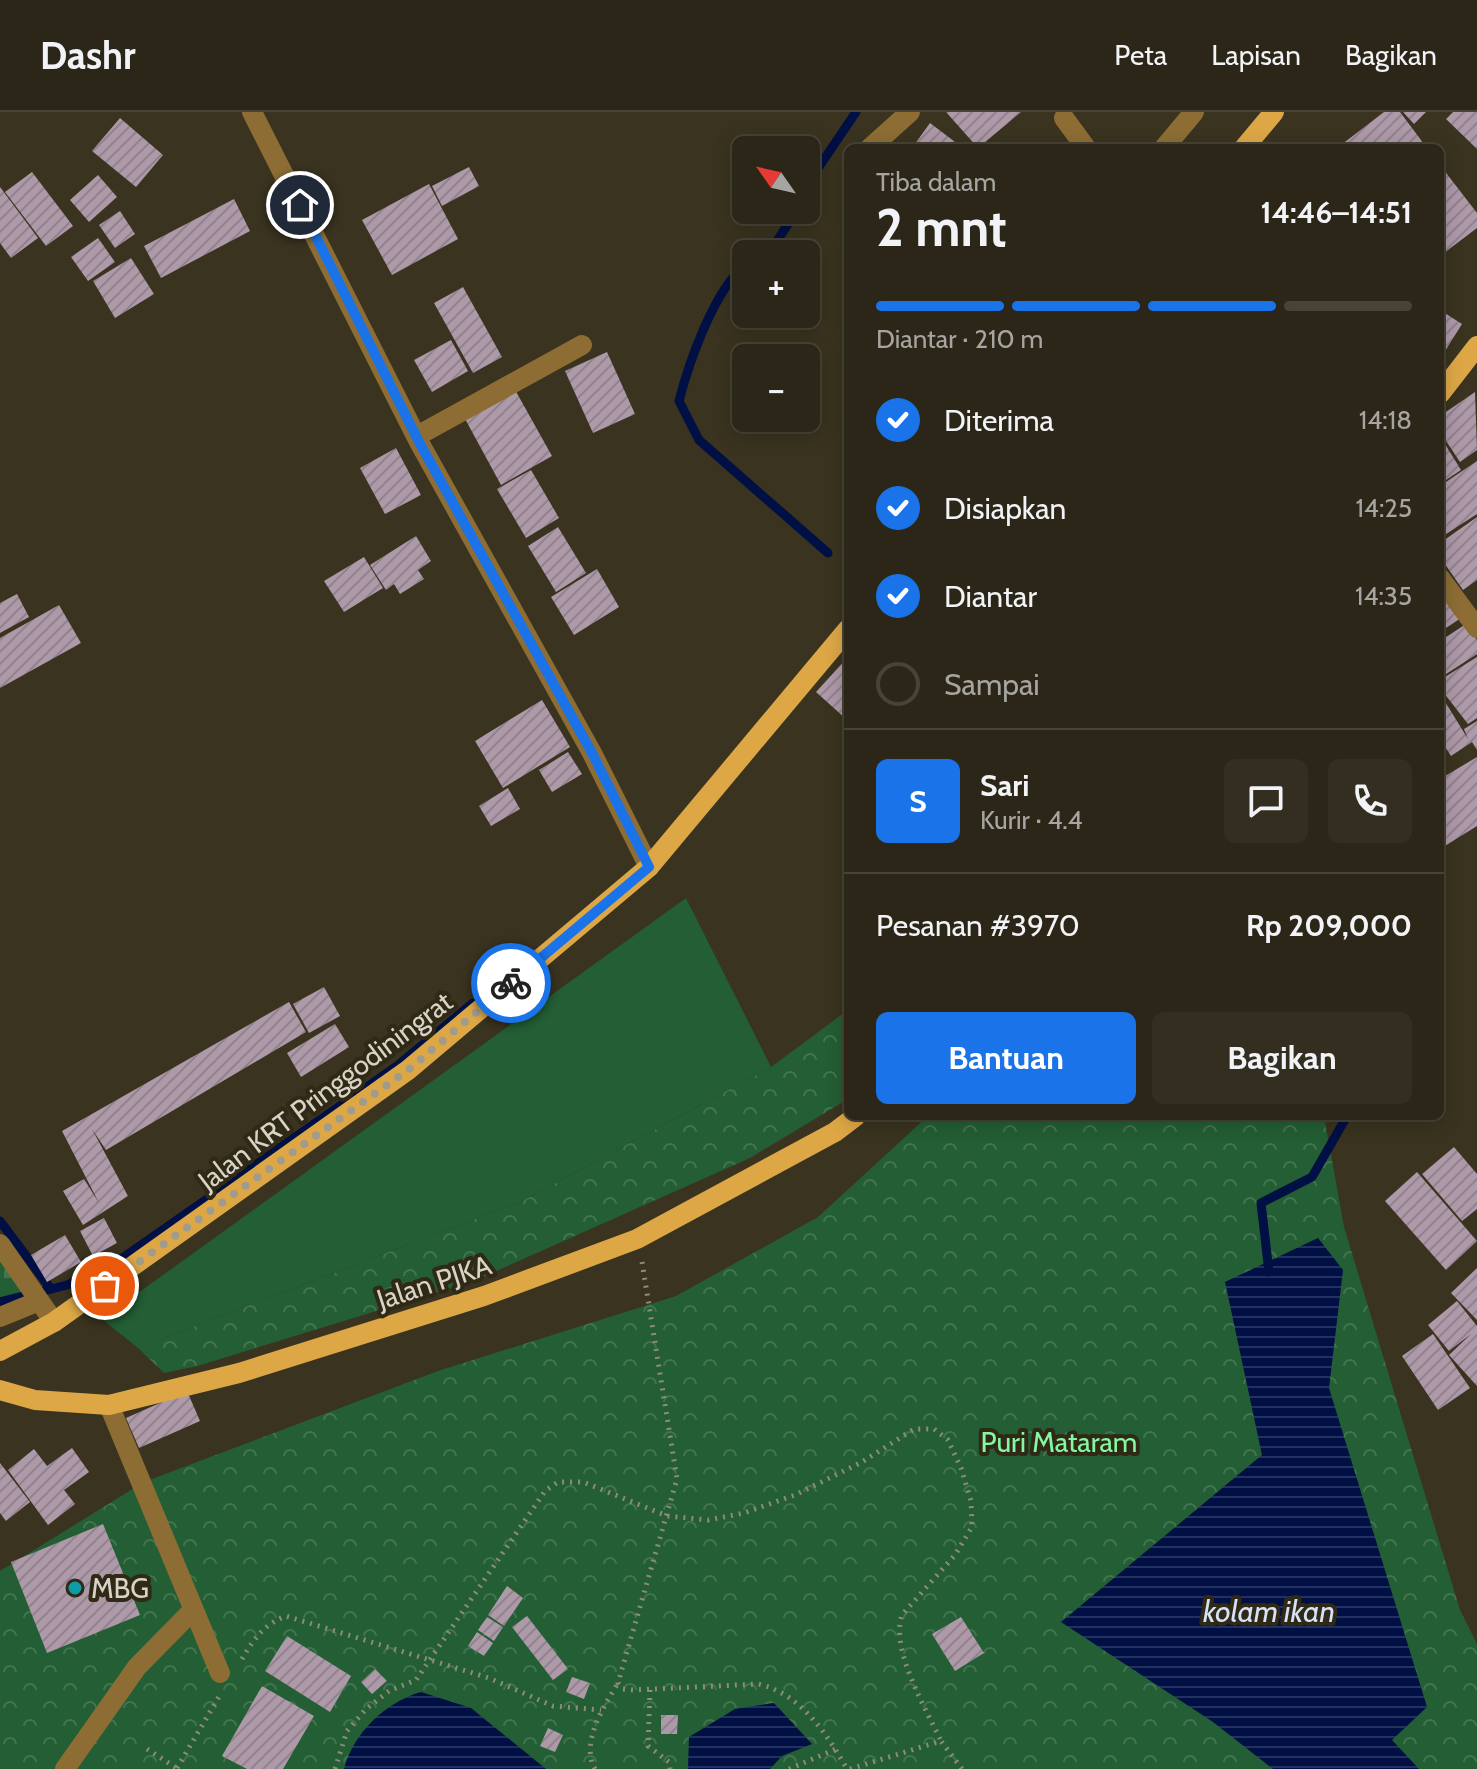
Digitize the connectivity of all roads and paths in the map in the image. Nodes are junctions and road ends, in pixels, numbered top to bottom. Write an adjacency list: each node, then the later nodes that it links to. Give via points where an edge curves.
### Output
1 (252, 112): 13 (street)
2 (910, 112): 6 (street)
3 (1194, 112): 8 (street)
4 (1274, 112): 9 (main road)
5 (1064, 118): 7 (street)
6 (874, 144)
7 (1083, 144)
8 (1167, 144)
9 (1247, 144)
10 (582, 345): 13 (street)
11 (1477, 346): 12 (main road)
12 (1444, 389)
13 (417, 436): 17 (street)
14 (1444, 583): 15 (street)
15 (1477, 628)
16 (844, 634): 17 (main road, Jalan KRT Pringgodiningrat)
17 (649, 867): 23 (main road, Jalan KRT Pringgodiningrat, via 408,1070)
18 (851, 1120): 19 (main road, Jalan PJKA)
19 (637, 1239): 26 (main road, Jalan PJKA, via 392,1325 239,1373); 27 (path, via 677,1479)
20 (0, 1244): 21 (street)
21 (39, 1301): 22 (street); 23 (street)
22 (0, 1317)
23 (54, 1322): 24 (main road, Jalan KRT Pringgodiningrat)
24 (0, 1351)
25 (0, 1390): 26 (main road, Jalan PJKA, via 35,1400)
26 (109, 1405): 28 (street)
27 (667, 1516): 29 (path, via 583,1482 558,1482 545,1491 486,1573); 31 (path); 34 (path, via 708,1520 744,1513 862,1462 914,1429 934,1429 948,1440 971,1501 972,1527 899,1624 900,1646)
28 (193, 1610): 30 (street); 37 (street, via 137,1667)
29 (431, 1661): 30 (path, via 286,1616 258,1634); 33 (path, via 489,1678 553,1706); 39 (path, via 416,1680 389,1691 366,1709 347,1731)
30 (227, 1677): 38 (path)
31 (618, 1683): 32 (path, via 623,1689); 33 (path)
32 (650, 1690): 36 (path, via 758,1684 775,1688 821,1728); 41 (path, via 648,1746 669,1762)
33 (601, 1710): 40 (path, via 590,1747)
34 (941, 1741): 43 (path); 44 (path)
35 (147, 1749): 38 (path)
36 (836, 1749): 42 (path); 43 (path)
37 (65, 1769)
38 (178, 1769)
39 (335, 1769)
40 (595, 1769)
41 (670, 1769)
42 (789, 1769)
43 (848, 1769)
44 (962, 1769)

